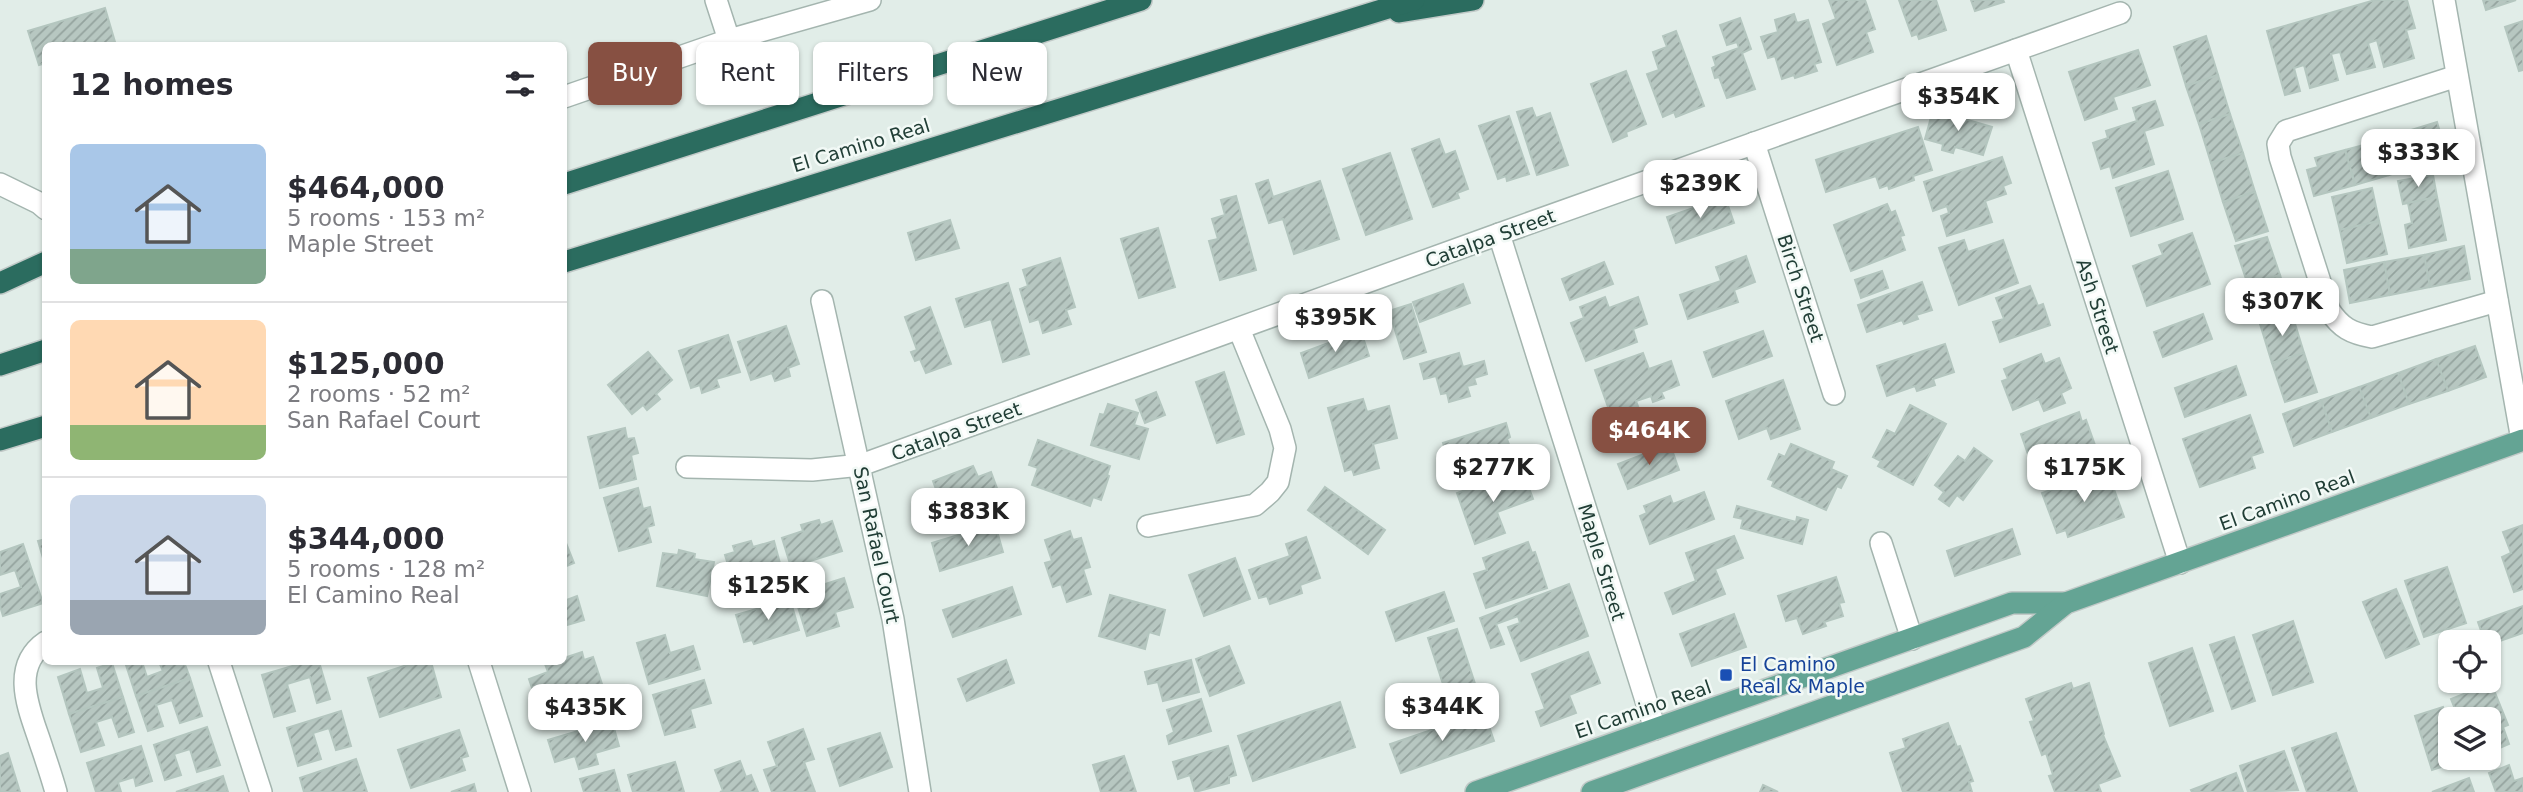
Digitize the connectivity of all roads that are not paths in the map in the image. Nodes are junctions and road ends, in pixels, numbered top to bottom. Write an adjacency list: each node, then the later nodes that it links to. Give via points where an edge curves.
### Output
1 (716, 0): 9 (street)
2 (870, 0): 9 (street)
3 (1141, 0): 14 (highway)
4 (1414, 0): 8 (highway, El Camino Real)
5 (1473, 0): 8 (highway)
6 (2444, 0): 11 (street)
7 (2120, 13): 10 (street, Catalpa Street)
8 (1356, 19): 18 (highway, El Camino Real)
9 (729, 40): 12 (street)
10 (2016, 50): 13 (street, Catalpa Street); 34 (street, Ash Street)
11 (2457, 76): 22 (street); 22 (street, via 2286,131 2278,144 2280,158 2329,310 2351,333 2372,337)
12 (567, 96)
13 (1754, 143): 17 (street, Catalpa Street); 26 (street, Birch Street)
14 (567, 183)
15 (0, 184): 16 (street)
16 (42, 206)
17 (1499, 234): 23 (street, Catalpa Street); 40 (street, Maple Street)
18 (567, 261)
19 (42, 264): 20 (highway)
20 (0, 283)
21 (822, 301): 30 (street, San Rafael Court)
22 (2497, 301): 29 (street)
23 (1239, 329): 30 (street, Catalpa Street); 32 (street, via 1285,448 1278,482 1255,505)
24 (42, 351): 25 (highway)
25 (0, 365)
26 (1834, 394)
27 (42, 427): 28 (highway)
28 (0, 440)
29 (2522, 440): 34 (main road, El Camino Real)
30 (860, 466): 31 (street, Catalpa Street, via 812,470); 45 (street, San Rafael Court, via 893,619)
31 (687, 467)
32 (1148, 526)
33 (1881, 542): 36 (street)
34 (2180, 563): 35 (main road, El Camino Real)
35 (2066, 603): 36 (main road, El Camino Real, via 2012,603); 46 (main road, El Camino Real, via 2024,637)
36 (1912, 639): 40 (main road, El Camino Real)
37 (42, 645): 42 (street, via 29,662 25,692)
38 (220, 665): 43 (street)
39 (480, 665): 44 (street)
40 (1655, 729): 41 (main road, El Camino Real)
41 (1488, 790)
42 (56, 792)
43 (261, 792)
44 (520, 792)
45 (920, 792)
46 (1592, 792)

